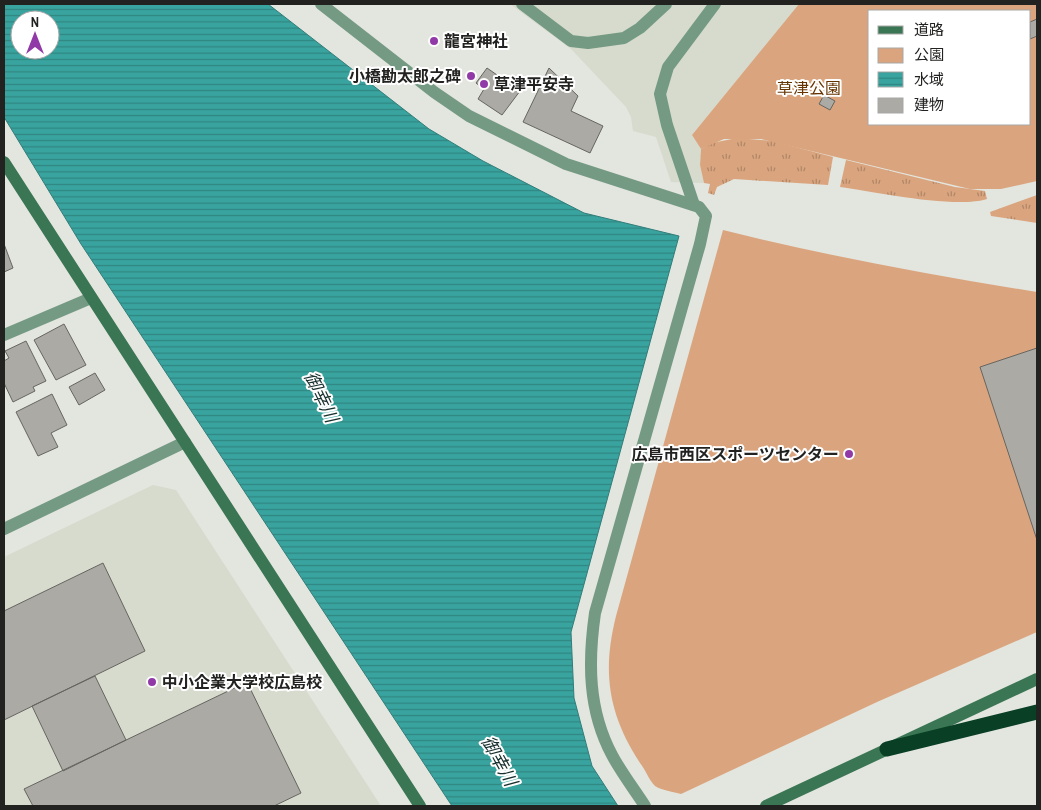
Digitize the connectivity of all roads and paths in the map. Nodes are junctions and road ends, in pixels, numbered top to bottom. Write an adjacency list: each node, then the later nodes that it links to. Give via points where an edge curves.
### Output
1 (321, 4): 6 (street, via 469,116 566,164)
2 (522, 4): 3 (street, via 571,41 588,43 624,38)
3 (666, 4)
4 (716, 4): 6 (street, via 668,67 660,94)
5 (4, 162): 7 (street)
6 (694, 205): 15 (street, via 706,216 700,244 595,613 590,650 592,689 599,725 612,756)
7 (92, 298): 8 (street); 9 (street)
8 (4, 335)
9 (185, 442): 10 (street); 14 (street)
10 (4, 529)
11 (1037, 679): 13 (street)
12 (1037, 712): 13 (highway)
13 (887, 749): 16 (street)
14 (420, 806)
15 (645, 806)
16 (766, 806)

